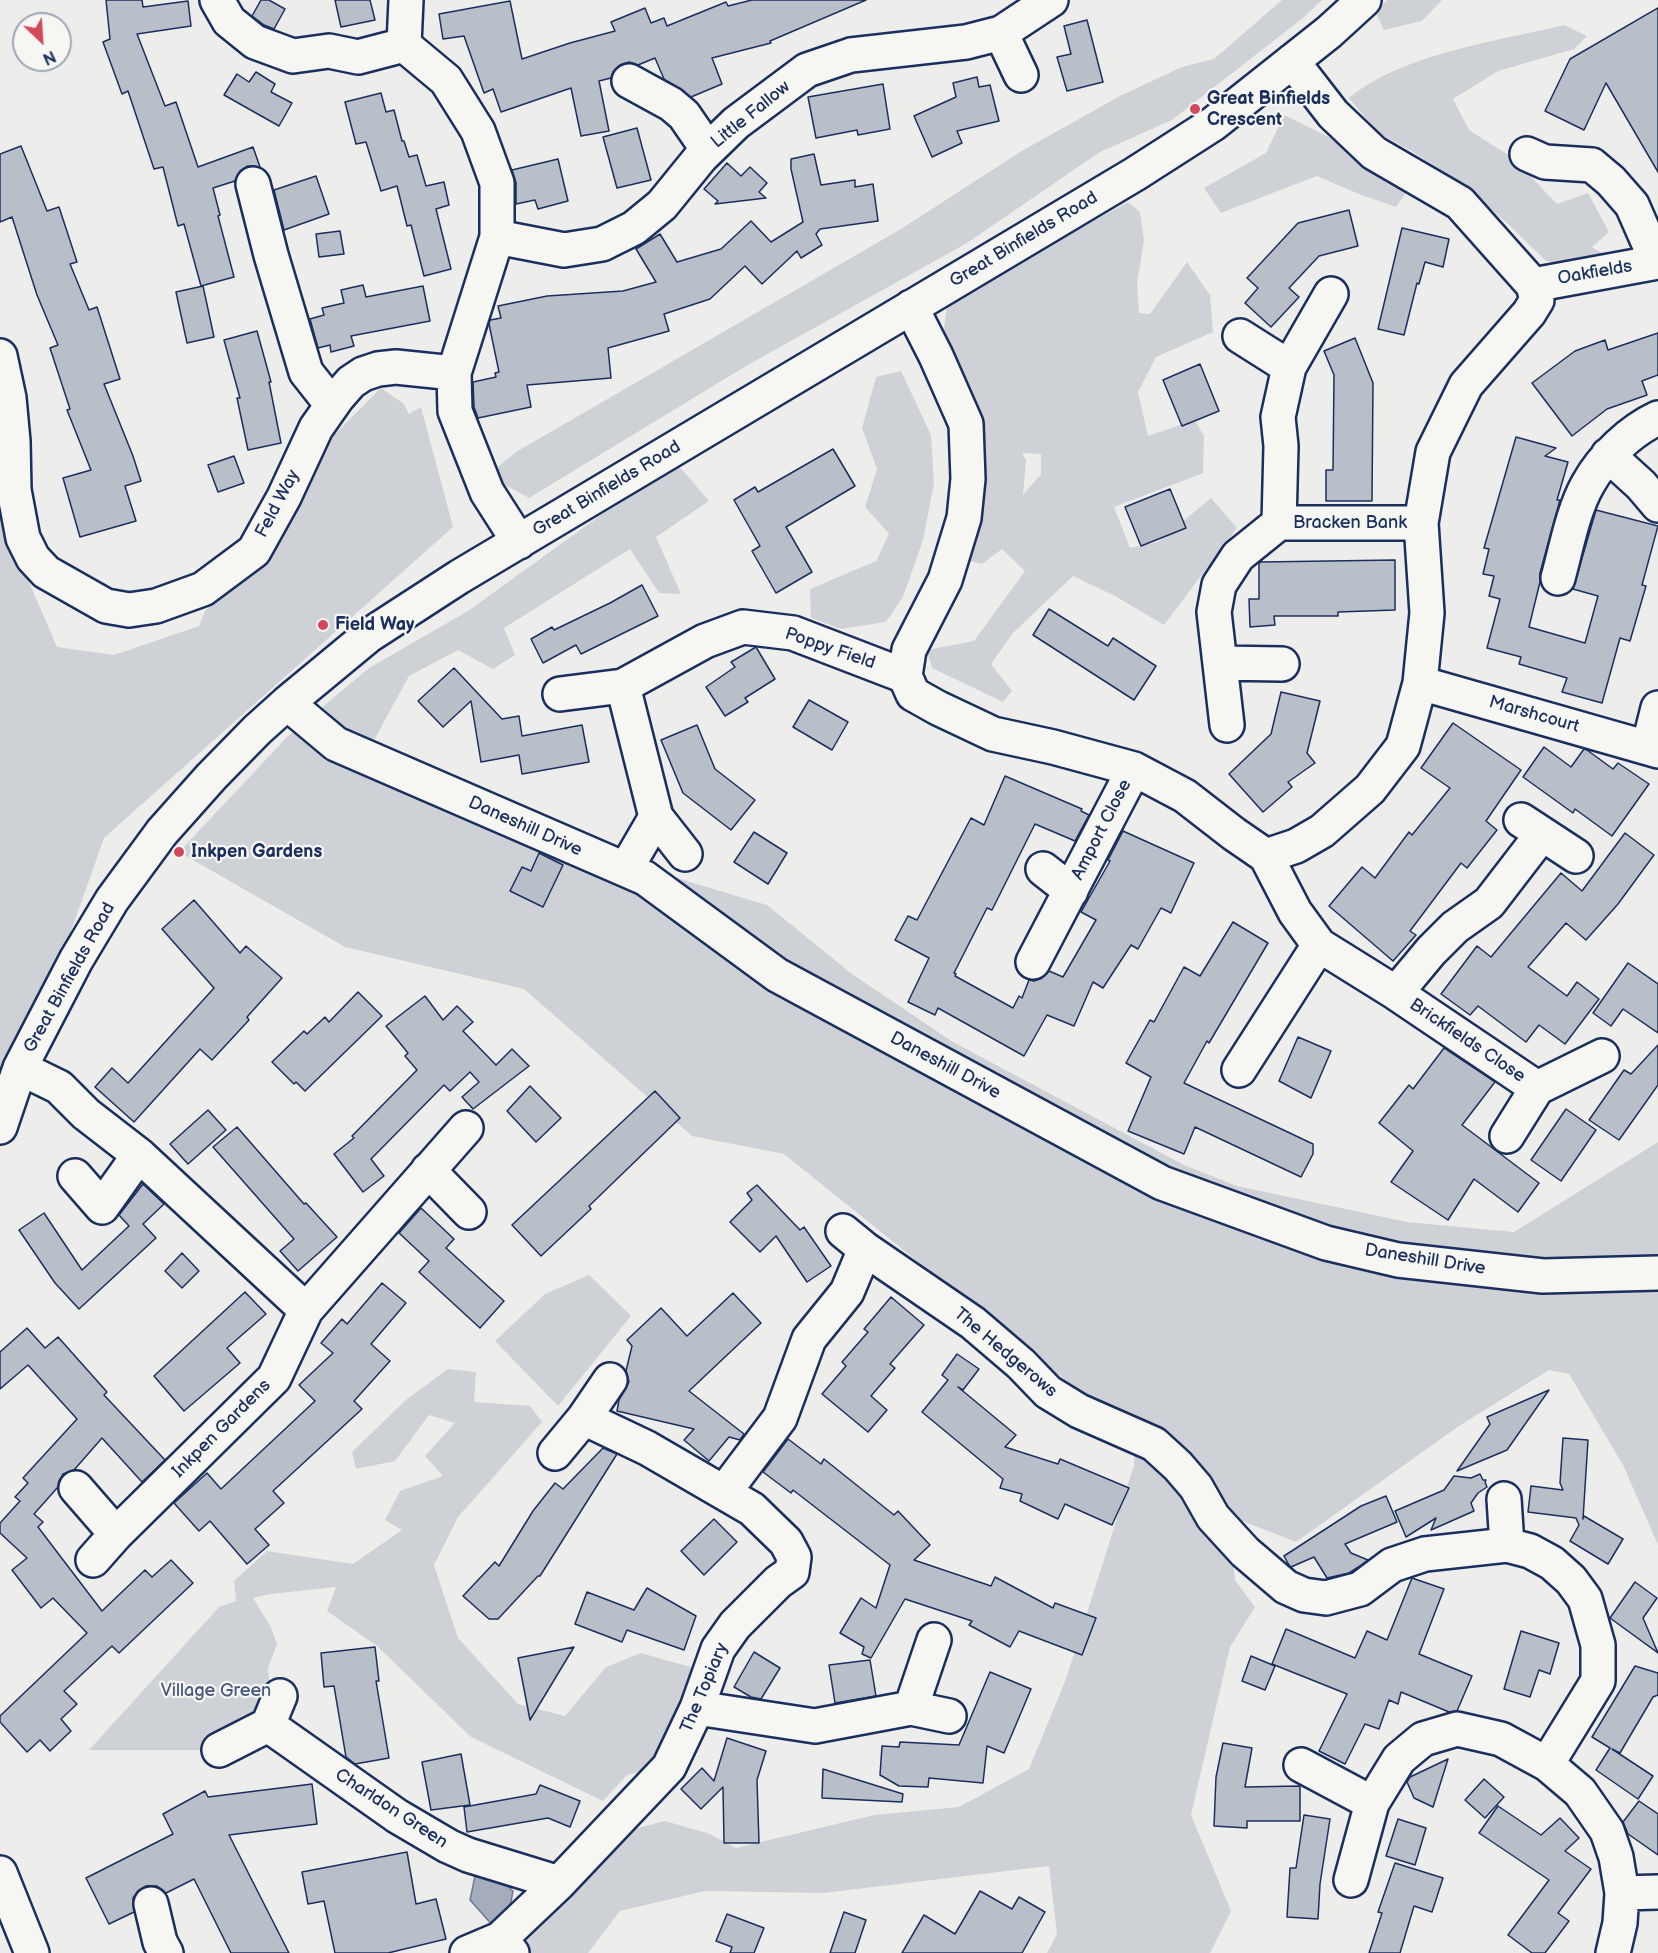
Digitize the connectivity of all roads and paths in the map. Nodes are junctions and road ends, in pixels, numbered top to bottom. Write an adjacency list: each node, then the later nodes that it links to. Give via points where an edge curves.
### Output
1 (217, 0): 6 (street, via 229,21 255,42 293,56 329,51 358,57)
2 (406, 0): 6 (street)
3 (1051, 0): 5 (street, Little Fallow)
4 (1364, 0): 7 (street, Great Binfields Road)
5 (1001, 33): 8 (street); 10 (street, Little Fallow, via 966,42 851,55 807,70 736,123)
6 (404, 45): 13 (street, via 446,80 478,130 497,183)
7 (1292, 62): 15 (street, via 1333,114 1374,153 1460,203); 17 (street, Great Binfields Road, via 1214,124)
8 (1020, 75)
9 (629, 81): 10 (street, via 684,115)
10 (708, 150): 13 (street, Little Fallow, via 662,205 634,228 602,244 564,250)
11 (1527, 154): 14 (street, Oakfields, via 1545,162 1592,165 1632,205)
12 (254, 184): 22 (street, via 306,372)
13 (497, 237): 21 (street)
14 (1658, 262): 15 (street, Oakfields)
15 (1533, 285): 27 (street, via 1537,300 1466,385 1433,452)
16 (1331, 294): 20 (street, Bracken Bank)
17 (911, 307): 28 (street, Great Binfields Road); 32 (street, via 966,424 968,479 964,518 945,580 909,650)
18 (1240, 336): 20 (street)
19 (0, 356): 22 (street, Feld Way, via 9,398 14,490 23,538 33,558 46,572 106,606 129,610 156,606 203,589 254,551 316,428)
20 (1289, 367): 26 (street, Bracken Bank, via 1278,417)
21 (454, 373): 22 (street, Feld Way, via 378,369 351,382); 28 (street, via 455,411 466,441 487,492)
22 (332, 405)
23 (1658, 418): 24 (street)
24 (1608, 455): 25 (street); 29 (street, via 1587,485)
25 (1658, 505)
26 (1279, 523): 27 (street, Bracken Bank); 30 (street, Bracken Bank, via 1238,556 1219,585 1214,612)
27 (1421, 523): 33 (street, via 1427,613)
28 (519, 542): 36 (street, Great Binfields Road, via 368,636)
29 (1558, 578)
30 (1220, 663): 31 (street); 38 (street, Bracken Bank)
31 (1282, 664)
32 (905, 676): 34 (street, Poppy Field, via 793,633 743,627 705,641); 40 (street, via 913,694 993,734)
33 (1420, 683): 39 (street, Marshcourt); 43 (street, via 1402,746 1370,789 1322,831 1296,846)
34 (623, 686): 35 (street, Poppy Field); 41 (street)
35 (560, 694)
36 (287, 703): 52 (street, Great Binfields Road, via 211,777 162,832 112,900); 62 (street, Daneshill Drive, via 336,744 645,878 777,975 1162,1183 1326,1243 1398,1260 1543,1276)
37 (1658, 708): 39 (street, Marshcourt)
38 (1227, 724)
39 (1653, 749)
40 (1134, 769): 43 (street, via 1185,796); 47 (street, Amport Close)
41 (656, 816): 42 (street); 45 (street)
42 (685, 854)
43 (1266, 856): 48 (street, Brickfields Close, via 1295,912)
44 (1576, 856): 50 (street, Brickfields Close, via 1532,827 1489,903 1455,927)
45 (631, 860)
46 (1043, 869): 47 (street, Amport Close)
47 (1071, 891): 49 (street, Amport Close)
48 (1319, 945): 50 (street, Brickfields Close); 53 (street)
49 (1033, 962)
50 (1396, 993): 54 (street, Brickfields Close)
51 (1602, 1056): 54 (street, Brickfields Close)
52 (20, 1068): 55 (street, Great Binfields Road); 58 (street, via 59,1087 86,1114)
53 (1239, 1070)
54 (1537, 1088): 57 (street, Brickfields Close)
55 (0, 1127)
56 (466, 1128): 59 (street, Inkpen Gardens)
57 (1507, 1136)
58 (139, 1155): 60 (street, via 102,1207); 63 (street)
59 (428, 1170): 61 (street); 63 (street, Inkpen Gardens)
60 (75, 1176)
61 (470, 1212)
62 (1658, 1273)
63 (306, 1310): 70 (street, Inkpen Gardens, via 274,1378)
64 (610, 1380): 65 (street)
65 (584, 1418): 66 (street); 68 (street, The Topiary)
66 (555, 1453)
67 (76, 1488): 70 (street)
68 (725, 1491): 71 (street, The Hedgerows, via 780,1418 809,1339 847,1292 854,1240 972,1323 1048,1392 1079,1411 1154,1444 1196,1487 1214,1517 1245,1552 1286,1587 1326,1598 1360,1589 1392,1565 1425,1554); 75 (street, The Topiary, via 752,1509 786,1542 794,1557 792,1572 735,1625 718,1649)
69 (1504, 1499): 71 (street)
70 (116, 1534): 72 (street, Inkpen Gardens)
71 (1508, 1545): 80 (street, via 1552,1563 1572,1580 1585,1599 1598,1645 1598,1681)
72 (93, 1560)
73 (934, 1640): 76 (street)
74 (280, 1696): 78 (street)
75 (697, 1708): 76 (street, via 815,1726); 85 (street, The Topiary, via 669,1767)
76 (911, 1708): 77 (street)
77 (949, 1716)
78 (268, 1725): 79 (street); 85 (street, Charldon Green, via 397,1816 448,1846)
79 (219, 1750)
80 (1547, 1764): 82 (street, via 1501,1739 1457,1729 1423,1738 1398,1759); 87 (street, via 1580,1792 1606,1831 1616,1857)
81 (1301, 1765): 82 (street)
82 (1372, 1803): 84 (street)
83 (0, 1873): 90 (street)
84 (1351, 1880)
85 (559, 1882): 89 (street, The Topiary)
86 (1658, 1892): 87 (street)
87 (1622, 1893): 93 (street)
88 (151, 1904): 91 (street)
89 (506, 1946): 92 (street)
90 (32, 1953)
91 (166, 1953)
92 (467, 1953)
93 (1613, 1953)

